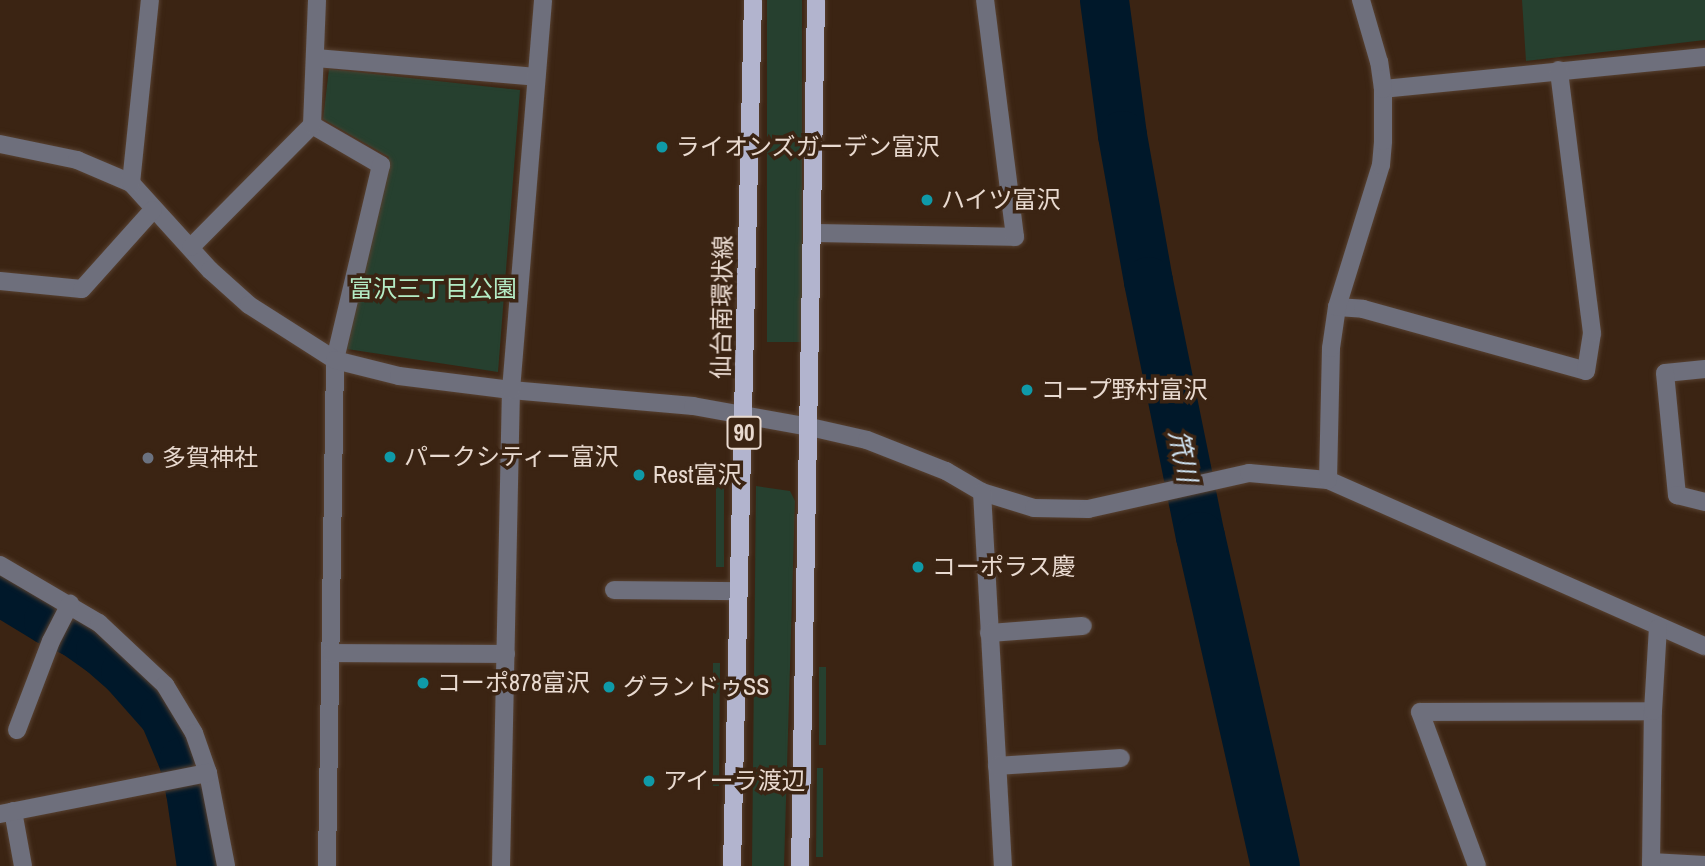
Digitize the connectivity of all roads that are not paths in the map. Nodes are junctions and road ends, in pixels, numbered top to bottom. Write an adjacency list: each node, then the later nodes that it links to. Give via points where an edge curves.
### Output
1 (150, 0): 15 (street)
2 (317, 0): 9 (street)
3 (543, 0): 11 (street)
4 (753, 0): 24 (main road, 仙台南環状線 / 90)
5 (816, 0): 17 (main road)
6 (985, 0): 17 (street, via 1014,237)
7 (1361, 0): 12 (street)
8 (1705, 57): 10 (street)
9 (316, 58): 11 (street); 13 (street)
10 (1559, 70): 12 (street); 20 (street, via 1592,333 1586,371 1363,309)
11 (536, 77): 23 (street)
12 (1383, 89): 20 (street, via 1381,165)
13 (312, 125): 18 (street); 21 (street, via 381,165)
14 (0, 144): 15 (street, via 76,160)
15 (131, 183): 16 (street)
16 (153, 210): 18 (street); 19 (street, via 82,289)
17 (813, 233): 25 (main road)
18 (191, 247): 21 (street, via 249,305)
19 (0, 281)
20 (1336, 307): 26 (street)
21 (335, 360): 23 (street, via 399,376); 37 (street)
22 (1705, 369): 28 (street, via 1665,373 1677,495)
23 (511, 390): 24 (street, via 693,406); 38 (street)
24 (744, 417): 25 (street); 31 (main road, 仙台南環状線 / 90)
25 (810, 427): 27 (street, via 867,440 946,471); 52 (main road)
26 (1328, 480): 27 (street, via 1255,473 1088,509 1034,508); 34 (street)
27 (982, 492): 35 (street)
28 (1705, 502)
29 (0, 565): 32 (street)
30 (614, 590): 31 (street)
31 (739, 591): 51 (main road, 仙台南環状線 / 90)
32 (67, 610): 40 (street); 43 (street, via 99,623 165,685 194,733)
33 (1083, 626): 35 (street)
34 (1658, 628): 36 (street); 39 (street)
35 (989, 633): 42 (street)
36 (1705, 646)
37 (331, 653): 38 (street); 49 (street)
38 (506, 654): 50 (street)
39 (1653, 711): 45 (street); 54 (street, via 1420,712)
40 (17, 730)
41 (1121, 758): 42 (street)
42 (997, 766): 53 (street)
43 (202, 774): 44 (street); 48 (street)
44 (6, 812): 47 (street)
45 (1651, 864): 46 (street)
46 (1705, 865)
47 (23, 866)
48 (226, 866)
49 (327, 866)
50 (501, 866)
51 (732, 866)
52 (800, 866)
53 (1003, 866)
54 (1477, 866)

